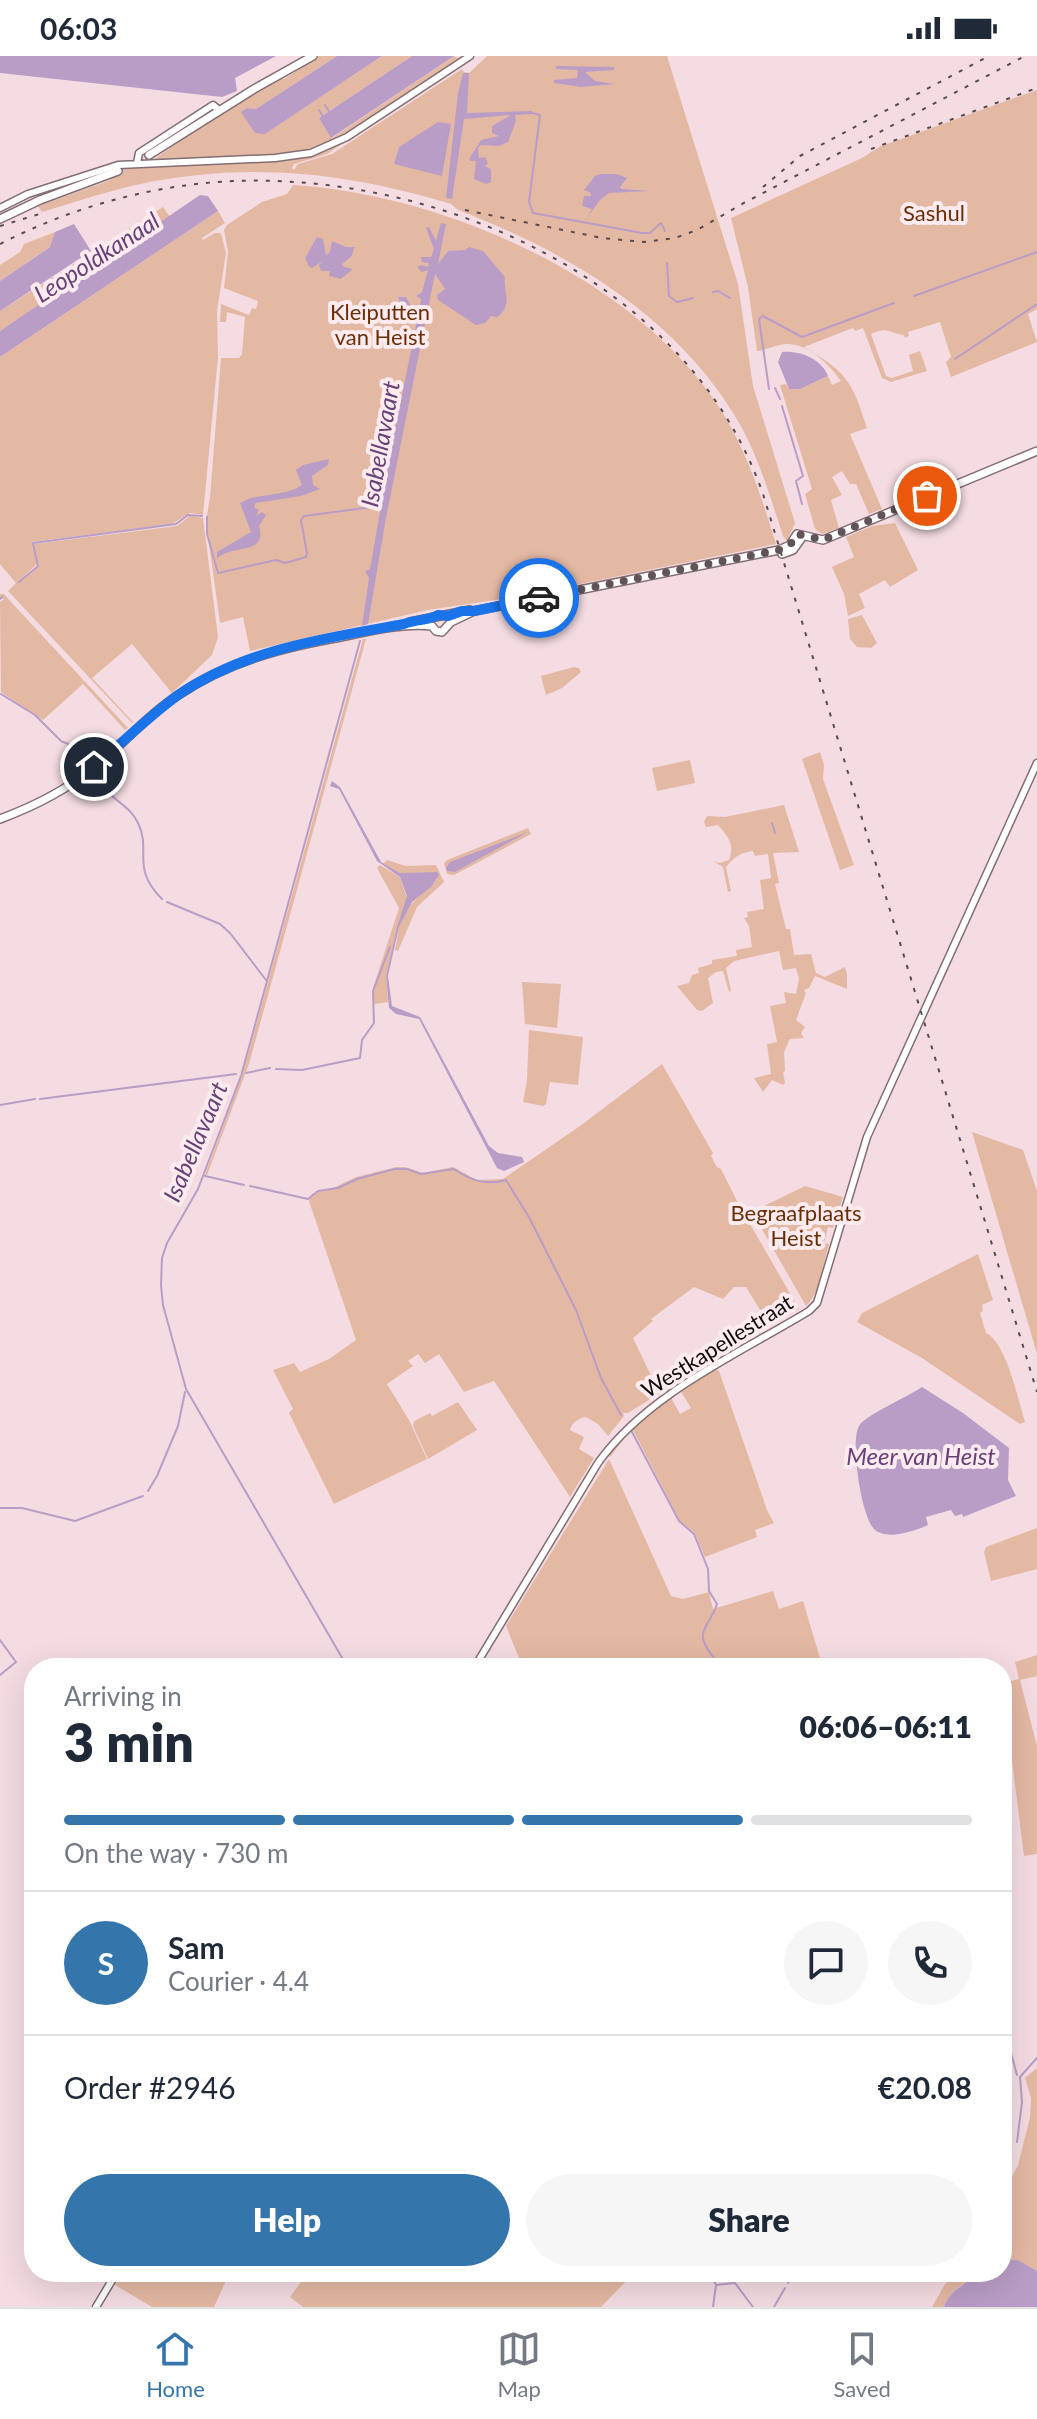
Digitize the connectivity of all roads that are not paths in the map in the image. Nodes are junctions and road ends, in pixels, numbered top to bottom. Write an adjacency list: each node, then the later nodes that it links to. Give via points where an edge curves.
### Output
1 (306, 56): 4 (main road)
2 (313, 56): 4 (main road)
3 (470, 56): 7 (street, via 347,137 311,153)
4 (291, 68): 5 (main road)
5 (219, 110): 6 (main road); 7 (street, via 213,105 139,153)
6 (149, 155)
7 (137, 163): 9 (street, via 113,166)
8 (118, 171): 10 (main road)
9 (0, 208)
10 (0, 219)
11 (1037, 451): 12 (main road, via 823,540 800,535 790,552 462,611)
12 (447, 620): 13 (main road, via 438,615); 13 (main road, via 442,632)
13 (432, 623): 15 (main road, via 414,620 279,650 213,675 159,709 74,782)
14 (1037, 763): 16 (street, Westkapellestraat, via 867,1137 817,1303 662,1399 628,1426 598,1463)
15 (0, 819)
16 (480, 1658)
17 (111, 2282): 18 (street)
18 (96, 2307)

